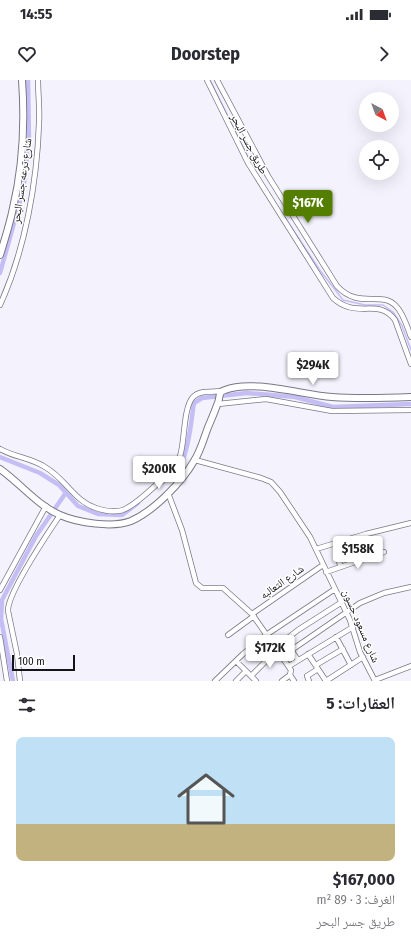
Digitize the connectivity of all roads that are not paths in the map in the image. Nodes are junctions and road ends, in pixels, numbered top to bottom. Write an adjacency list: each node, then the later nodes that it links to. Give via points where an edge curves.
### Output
1 (22, 80): 5 (street, شارع ترعه جسر البحر, via 23,124 18,183)
2 (38, 80): 6 (street, شارع ترعه جسر البحر, via 39,122 29,208 24,234)
3 (207, 80): 8 (street, طريق جسر البحر, via 248,163 333,298 346,307 359,310 380,308 391,315)
4 (217, 80): 7 (street, طريق جسر البحر, via 268,176 338,286 353,297 384,300 393,304 399,310)
5 (0, 255)
6 (0, 305)
7 (411, 337)
8 (411, 364)
9 (221, 392): 10 (street, via 245,386 337,398); 11 (street); 13 (street, via 202,392 193,397 188,406 178,460 142,497 119,511 102,510 85,503 53,472 36,462)
10 (411, 397)
11 (219, 402): 12 (street, via 266,400 332,411); 14 (street)
12 (411, 410)
13 (0, 449)
14 (195, 460): 16 (street); 21 (street, شارع مسعود حسون, via 271,482 288,502)
15 (0, 469): 17 (street)
16 (168, 493): 18 (street, via 142,514 126,522 96,523); 31 (street, via 182,530 196,583 202,588 223,588)
17 (46, 506): 18 (street); 28 (street)
18 (60, 515): 52 (street, via 25,572 9,604)
19 (411, 523): 20 (street)
20 (336, 542): 21 (street); 24 (street)
21 (316, 549): 23 (street, شارع مسعود حسون)
22 (384, 552): 24 (street)
23 (323, 565): 25 (street, شارع مسعود حسون); 31 (street, شارع التعالبه)
24 (341, 567): 25 (street)
25 (326, 572): 27 (street, شارع مسعود حسون)
26 (411, 587): 30 (street, via 372,597)
27 (335, 589): 29 (street, شارع مسعود حسون); 33 (street)
28 (0, 590)
29 (342, 602): 30 (street, شارع مسعود حسون); 37 (street, via 298,630)
30 (346, 612): 32 (street, شارع مسعود حسون); 41 (street, via 293,649)
31 (253, 615): 33 (street); 34 (street, شارع التعالبه)
32 (352, 627): 36 (street); 40 (street, شارع مسعود حسون)
33 (266, 635): 37 (street); 43 (street)
34 (228, 636)
35 (0, 637): 42 (street)
36 (336, 637): 38 (street); 39 (street)
37 (276, 648): 45 (street); 50 (street)
38 (343, 649): 44 (street); 47 (street)
39 (308, 654): 41 (street); 47 (street)
40 (363, 657): 44 (street); 60 (street, شارع مسعود حسون)
41 (298, 660): 45 (street)
42 (2, 661): 51 (street)
43 (236, 661): 48 (street); 53 (street)
44 (352, 665): 59 (street)
45 (288, 666): 49 (street)
46 (411, 666): 60 (street)
47 (317, 667): 58 (street, via 307,676); 59 (street)
48 (246, 671): 50 (street); 54 (street)
49 (290, 675): 56 (street); 57 (street)
50 (251, 676): 55 (street)
51 (7, 681)
52 (20, 681)
53 (215, 681)
54 (236, 681)
55 (256, 681)
56 (282, 681)
57 (294, 681)
58 (310, 681)
59 (326, 681)
60 (375, 681)

